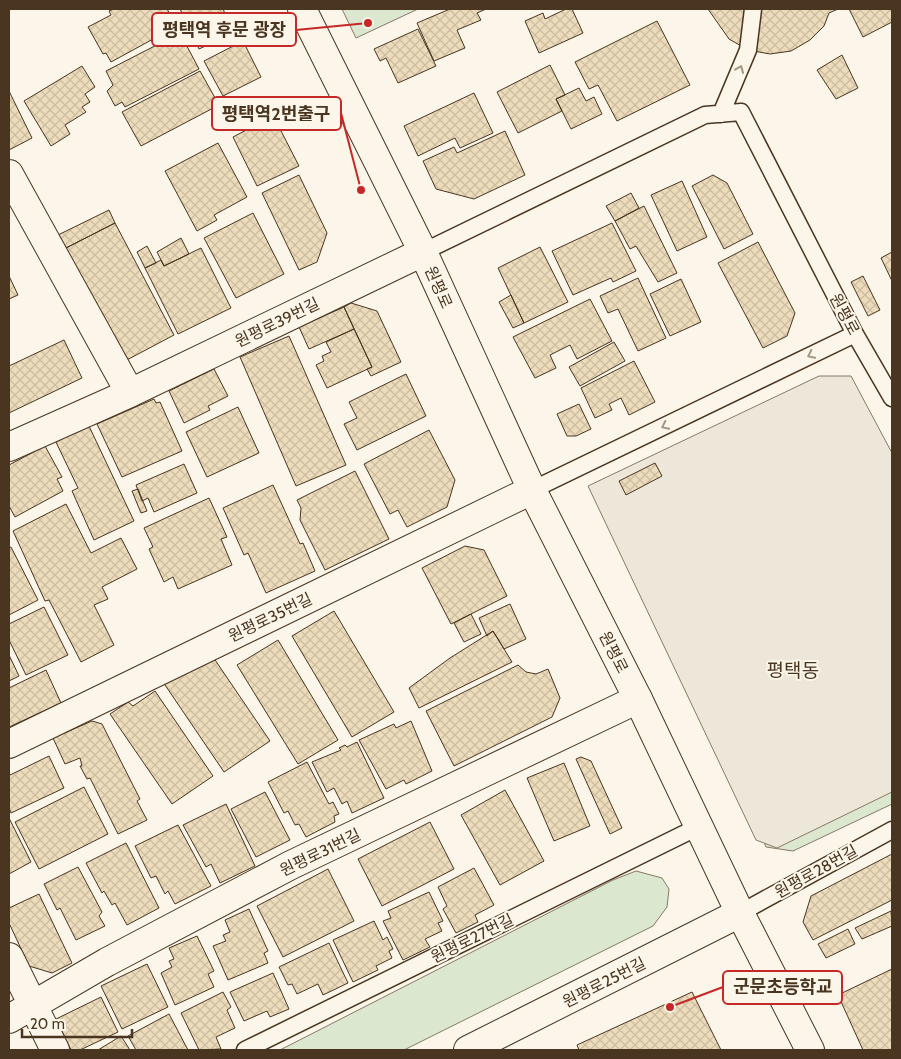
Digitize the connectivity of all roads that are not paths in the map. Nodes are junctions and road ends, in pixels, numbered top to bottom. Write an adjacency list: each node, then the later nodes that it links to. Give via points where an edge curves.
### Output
1 (302, 9): 5 (street, 원평로)
2 (753, 9): 3 (lane, one-way to 2, via 748,50)
3 (721, 114): 5 (lane, 원평로, via 705,115); 6 (lane, 원평로, via 740,112)
4 (9, 174): 7 (street)
5 (424, 252): 7 (street, 원평로39번길); 10 (street, 원평로)
6 (855, 334): 8 (lane, 원평로); 10 (lane, one-way to 10)
7 (130, 393): 9 (street, 원평로39번길)
8 (892, 398)
9 (9, 447)
10 (532, 490): 11 (street, 원평로); 12 (street, 원평로35번길)
11 (638, 699): 13 (street, 원평로); 17 (street, 원평로31번길, via 291,865 107,962)
12 (9, 744)
13 (700, 826): 15 (street, 원평로); 20 (lane, 원평로27번길)
14 (892, 830): 15 (lane, 원평로28번길)
15 (740, 913): 21 (street, 원평로25번길); 22 (street, 원평로)
16 (9, 957): 17 (street)
17 (33, 1007): 18 (street, 원평로31번길); 19 (street)
18 (9, 1019)
19 (55, 1050)
20 (245, 1050)
21 (468, 1050)
22 (810, 1050)

